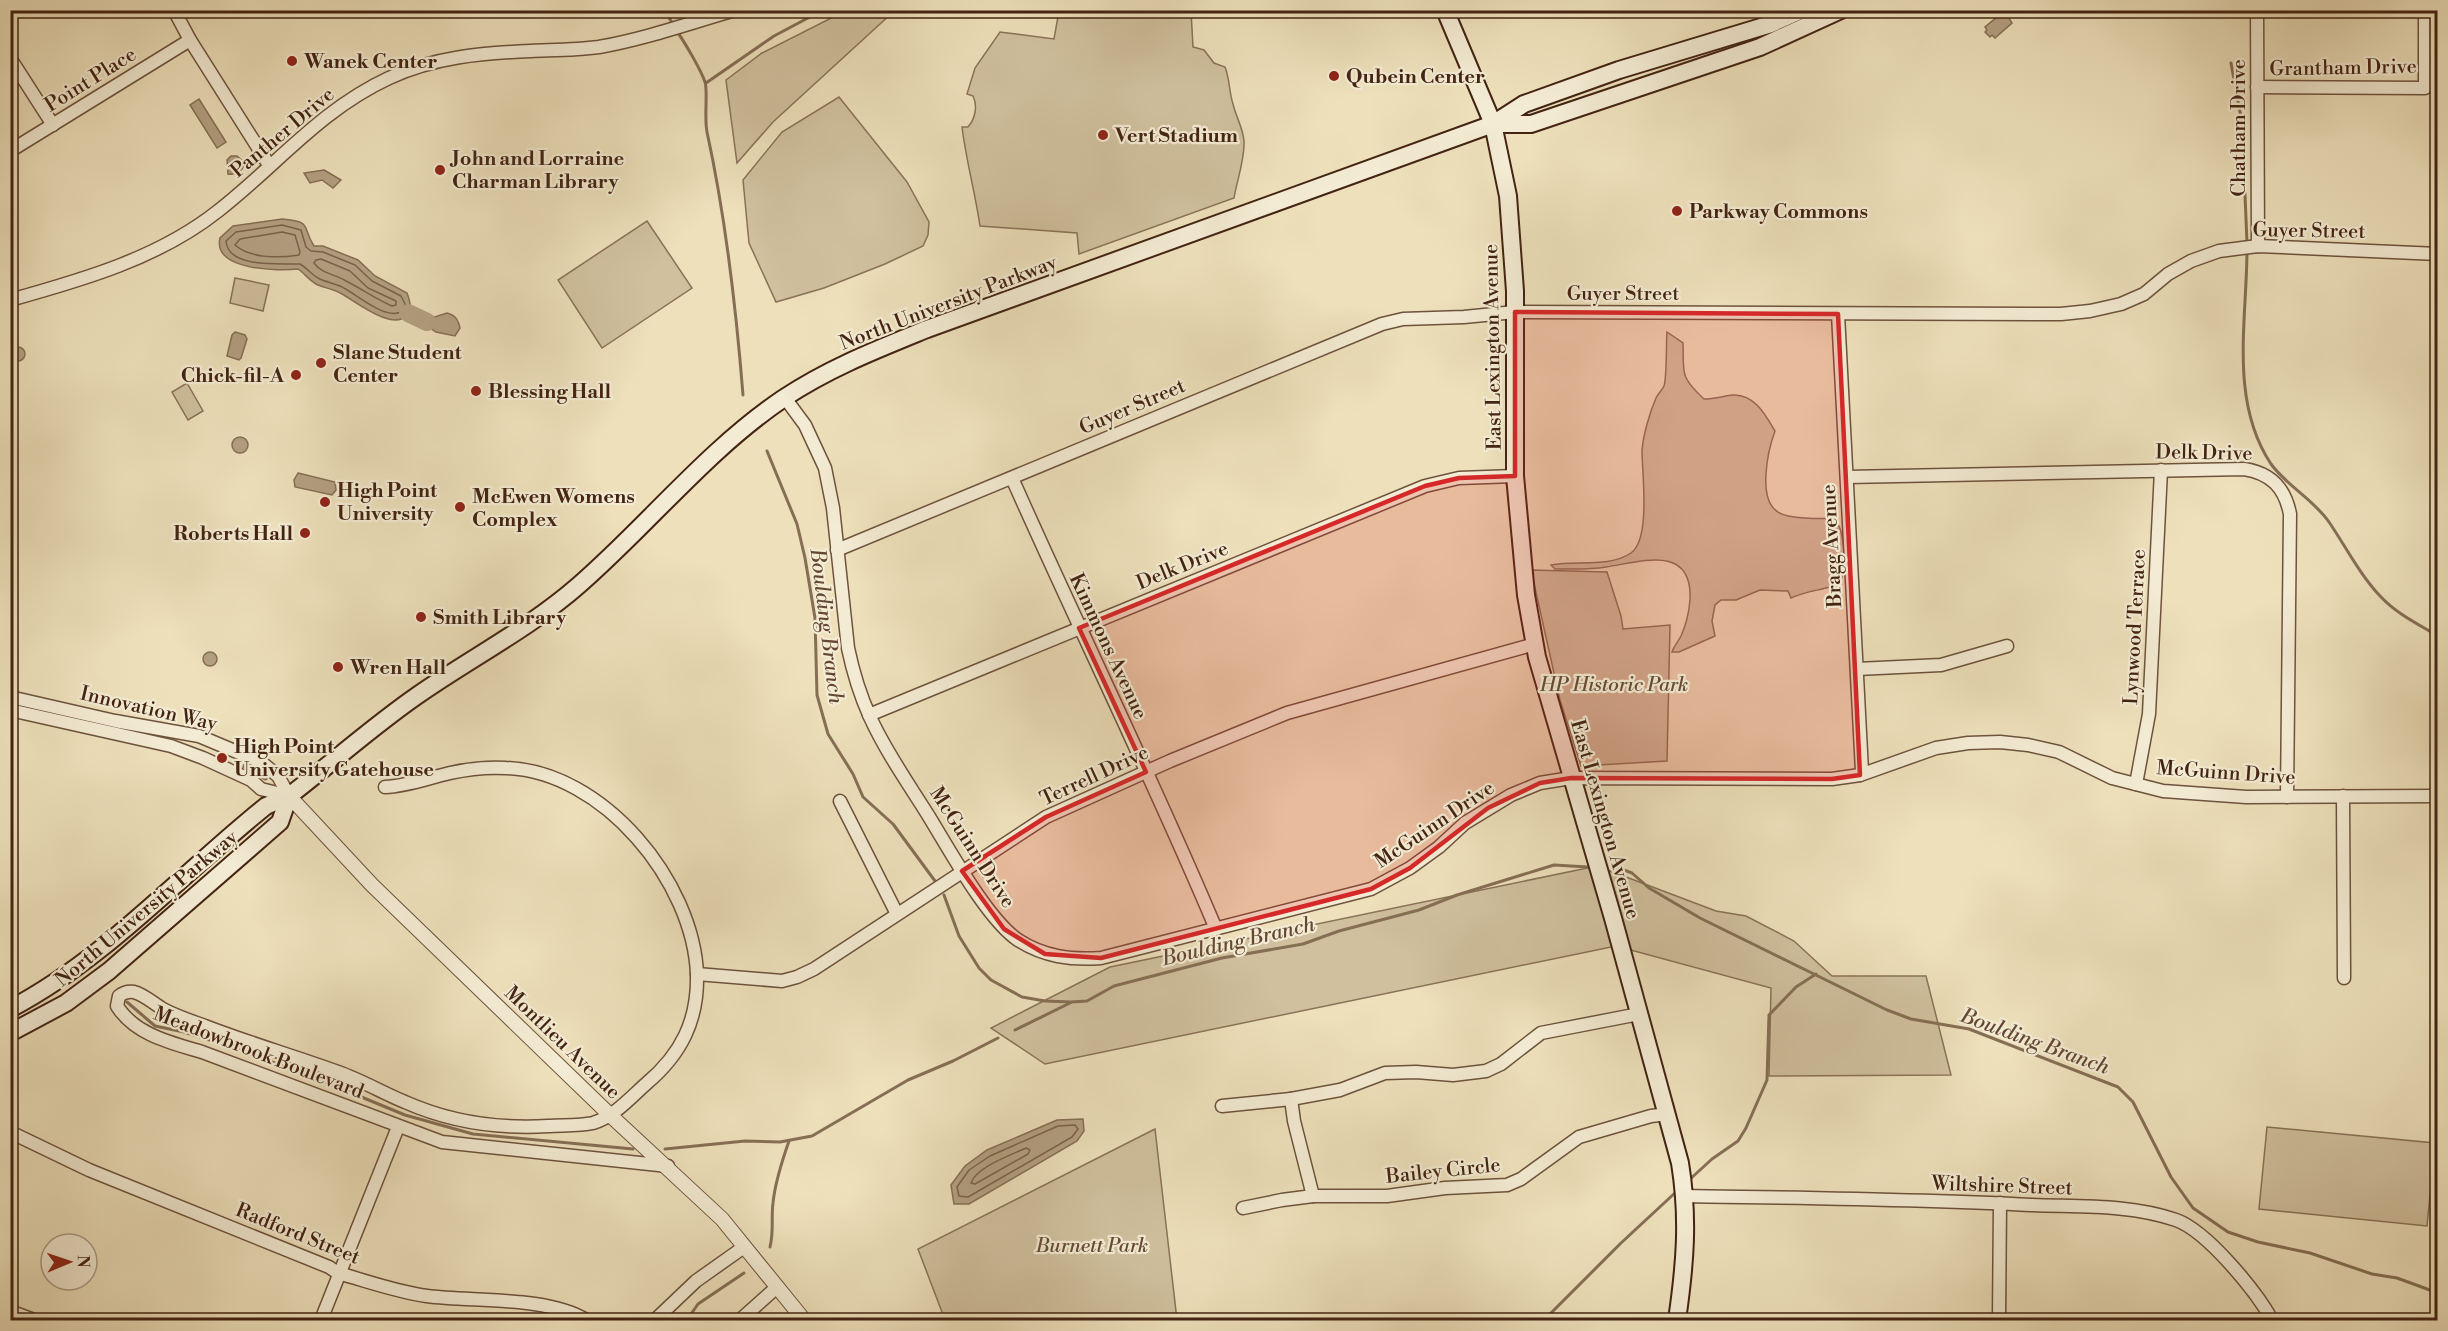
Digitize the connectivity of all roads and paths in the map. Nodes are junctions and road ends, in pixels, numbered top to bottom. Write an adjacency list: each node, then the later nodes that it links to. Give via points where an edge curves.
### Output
1 (174, 10): 8 (street)
2 (1445, 10): 11 (main road, East Lexington Avenue)
3 (1802, 10): 11 (main road, North University Parkway, via 1771,24 1619,70 1524,104)
4 (1841, 10): 11 (main road, North University Parkway, via 1760,47 1531,124)
5 (2257, 10): 10 (street, Chatham Drive)
6 (2425, 10): 10 (street, Grantham Drive, via 2425,88)
7 (733, 11): 14 (street, Panther Drive, via 598,47 460,56 412,68 366,89 326,115)
8 (190, 40): 12 (street, Point Place); 14 (street)
9 (10, 58): 12 (street)
10 (2258, 87): 15 (street, Chatham Drive)
11 (1493, 124): 18 (main road, East Lexington Avenue, via 1508,196); 20 (main road, North University Parkway, via 927,329 849,361)
12 (53, 125): 13 (street, Point Place)
13 (10, 151)
14 (269, 165): 17 (street, Panther Drive, via 216,213 157,249)
15 (2258, 246): 16 (street, Guyer Street); 19 (street, Guyer Street, via 2219,251 2191,261 2144,294 2090,311)
16 (2438, 254)
17 (10, 300)
18 (1515, 312): 19 (street, Guyer Street); 22 (main road, East Lexington Avenue); 24 (street, Guyer Street, via 1403,319 1382,324)
19 (1838, 314): 23 (street, Bragg Avenue)
20 (785, 398): 25 (street, McGuinn Drive, via 805,425 825,468); 38 (main road, North University Parkway, via 705,462 579,585 536,619 416,696)
21 (2160, 470): 23 (street, Delk Drive); 36 (street, Lynwood Terrace, via 2149,714); 41 (street, Delk Drive, via 2254,470 2275,481 2288,501)
22 (1515, 476): 26 (street, Delk Drive, via 1459,478 1425,486); 27 (main road, East Lexington Avenue, via 1525,590)
23 (1847, 477): 29 (street, Bragg Avenue)
24 (1012, 478): 25 (street, Guyer Street); 26 (street, Kimmons Avenue)
25 (837, 550): 32 (street, McGuinn Drive, via 848,648)
26 (1079, 628): 32 (street, Delk Drive); 33 (street, Kimmons Avenue)
27 (1535, 644): 33 (street, Terrell Drive, via 1287,713); 35 (main road, East Lexington Avenue)
28 (2007, 646): 29 (street, via 1941,665)
29 (1857, 669): 34 (street, Bragg Avenue)
30 (10, 697): 38 (street, Innovation Way, via 199,736 261,762 278,776)
31 (10, 710): 38 (street, Innovation Way, via 171,746 251,780 261,789)
32 (869, 716): 43 (street, McGuinn Drive)
33 (1146, 772): 43 (street, Terrell Drive, via 1046,818); 45 (street, Kimmons Avenue)
34 (1860, 775): 35 (street, McGuinn Drive, via 1832,779); 36 (street, McGuinn Drive, via 1936,748 2000,742 2059,752 2112,778)
35 (1571, 778): 45 (street, McGuinn Drive, via 1540,783 1511,795 1465,823 1410,868 1371,889); 49 (main road, East Lexington Avenue)
36 (2136, 784): 41 (street, McGuinn Drive, via 2163,791)
37 (385, 787): 46 (street, via 401,787 453,772 508,768 551,778 575,789 619,820 661,869 686,920)
38 (289, 796): 48 (main road, North University Parkway, via 259,811 88,960); 50 (main road, North University Parkway, via 280,822 130,953 66,1003); 54 (street, Montlieu Avenue, via 372,885)
39 (2343, 796): 40 (street, McGuinn Drive); 41 (street, McGuinn Drive); 47 (street)
40 (2438, 796)
41 (2287, 797)
42 (840, 801): 44 (street)
43 (962, 871): 44 (street, Terrell Drive); 45 (street, McGuinn Drive, via 1004,929 1030,947 1057,957 1101,958)
44 (897, 914): 46 (street, Terrell Drive, via 797,977 771,981)
45 (1216, 929)
46 (697, 974): 54 (street, via 693,1014 676,1053 668,1065)
47 (2344, 978)
48 (10, 1009)
49 (1639, 1014): 51 (street, via 1540,1033 1486,1071 1453,1075 1385,1073 1340,1090); 53 (main road, East Lexington Avenue)
50 (10, 1033)
51 (1291, 1099): 52 (street); 59 (street)
52 (1222, 1106)
53 (1668, 1114): 58 (main road, East Lexington Avenue); 59 (street, Bailey Circle, via 1579,1137 1507,1185 1387,1196)
54 (610, 1115): 55 (street, Meadowbrook Boulevard, via 592,1123 535,1126 448,1118 341,1073 208,1028 132,991 119,996 117,1006 123,1016 151,1034); 57 (street, Montlieu Avenue)
55 (398, 1127): 57 (street, Meadowbrook Boulevard, via 442,1142); 63 (street)
56 (10, 1132): 63 (street, Radford Street, via 89,1170)
57 (668, 1166): 62 (street, Montlieu Avenue, via 722,1219)
58 (1685, 1196): 60 (street, Wiltshire Street); 72 (main road, East Lexington Avenue, via 1686,1245)
59 (1313, 1197): 61 (street, Bailey Circle)
60 (2000, 1203): 73 (street); 74 (street, Wiltshire Street, via 2141,1210 2178,1220 2201,1235 2246,1282)
61 (1243, 1208)
62 (744, 1247): 64 (street, Montlieu Avenue); 69 (street, via 696,1281)
63 (338, 1273): 67 (street); 68 (street, Radford Street, via 426,1296 516,1302 556,1309)
64 (777, 1287): 70 (street); 71 (street, Montlieu Avenue)
65 (10, 1311): 66 (street)
66 (34, 1320)
67 (321, 1320)
68 (586, 1320)
69 (655, 1320)
70 (740, 1320)
71 (804, 1320)
72 (1677, 1320)
73 (1999, 1320)
74 (2272, 1320)

